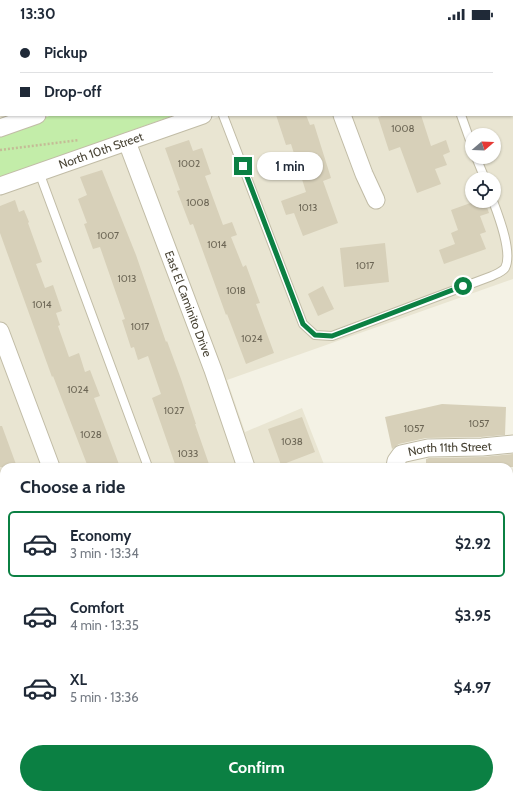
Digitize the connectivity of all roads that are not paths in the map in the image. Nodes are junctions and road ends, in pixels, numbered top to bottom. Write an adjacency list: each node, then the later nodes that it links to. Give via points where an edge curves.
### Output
1 (34, 116): 6 (street)
2 (199, 116): 8 (street, North 10th Street)
3 (223, 116): 12 (lane, via 303,324 315,335 332,336 505,269 510,259 510,247)
4 (342, 116): 11 (street)
5 (461, 116): 7 (lane)
6 (0, 128)
7 (466, 128)
8 (127, 142): 9 (street, North 10th Street); 17 (street, East El Caminito Drive, via 213,370)
9 (39, 172): 10 (street, North 10th Street); 16 (lane)
10 (0, 186)
11 (376, 200)
12 (496, 208)
13 (0, 331): 15 (street)
14 (513, 444): 18 (street, North 11th Street, via 428,448 401,454)
15 (50, 463)
16 (147, 463)
17 (245, 463)
18 (396, 463)

